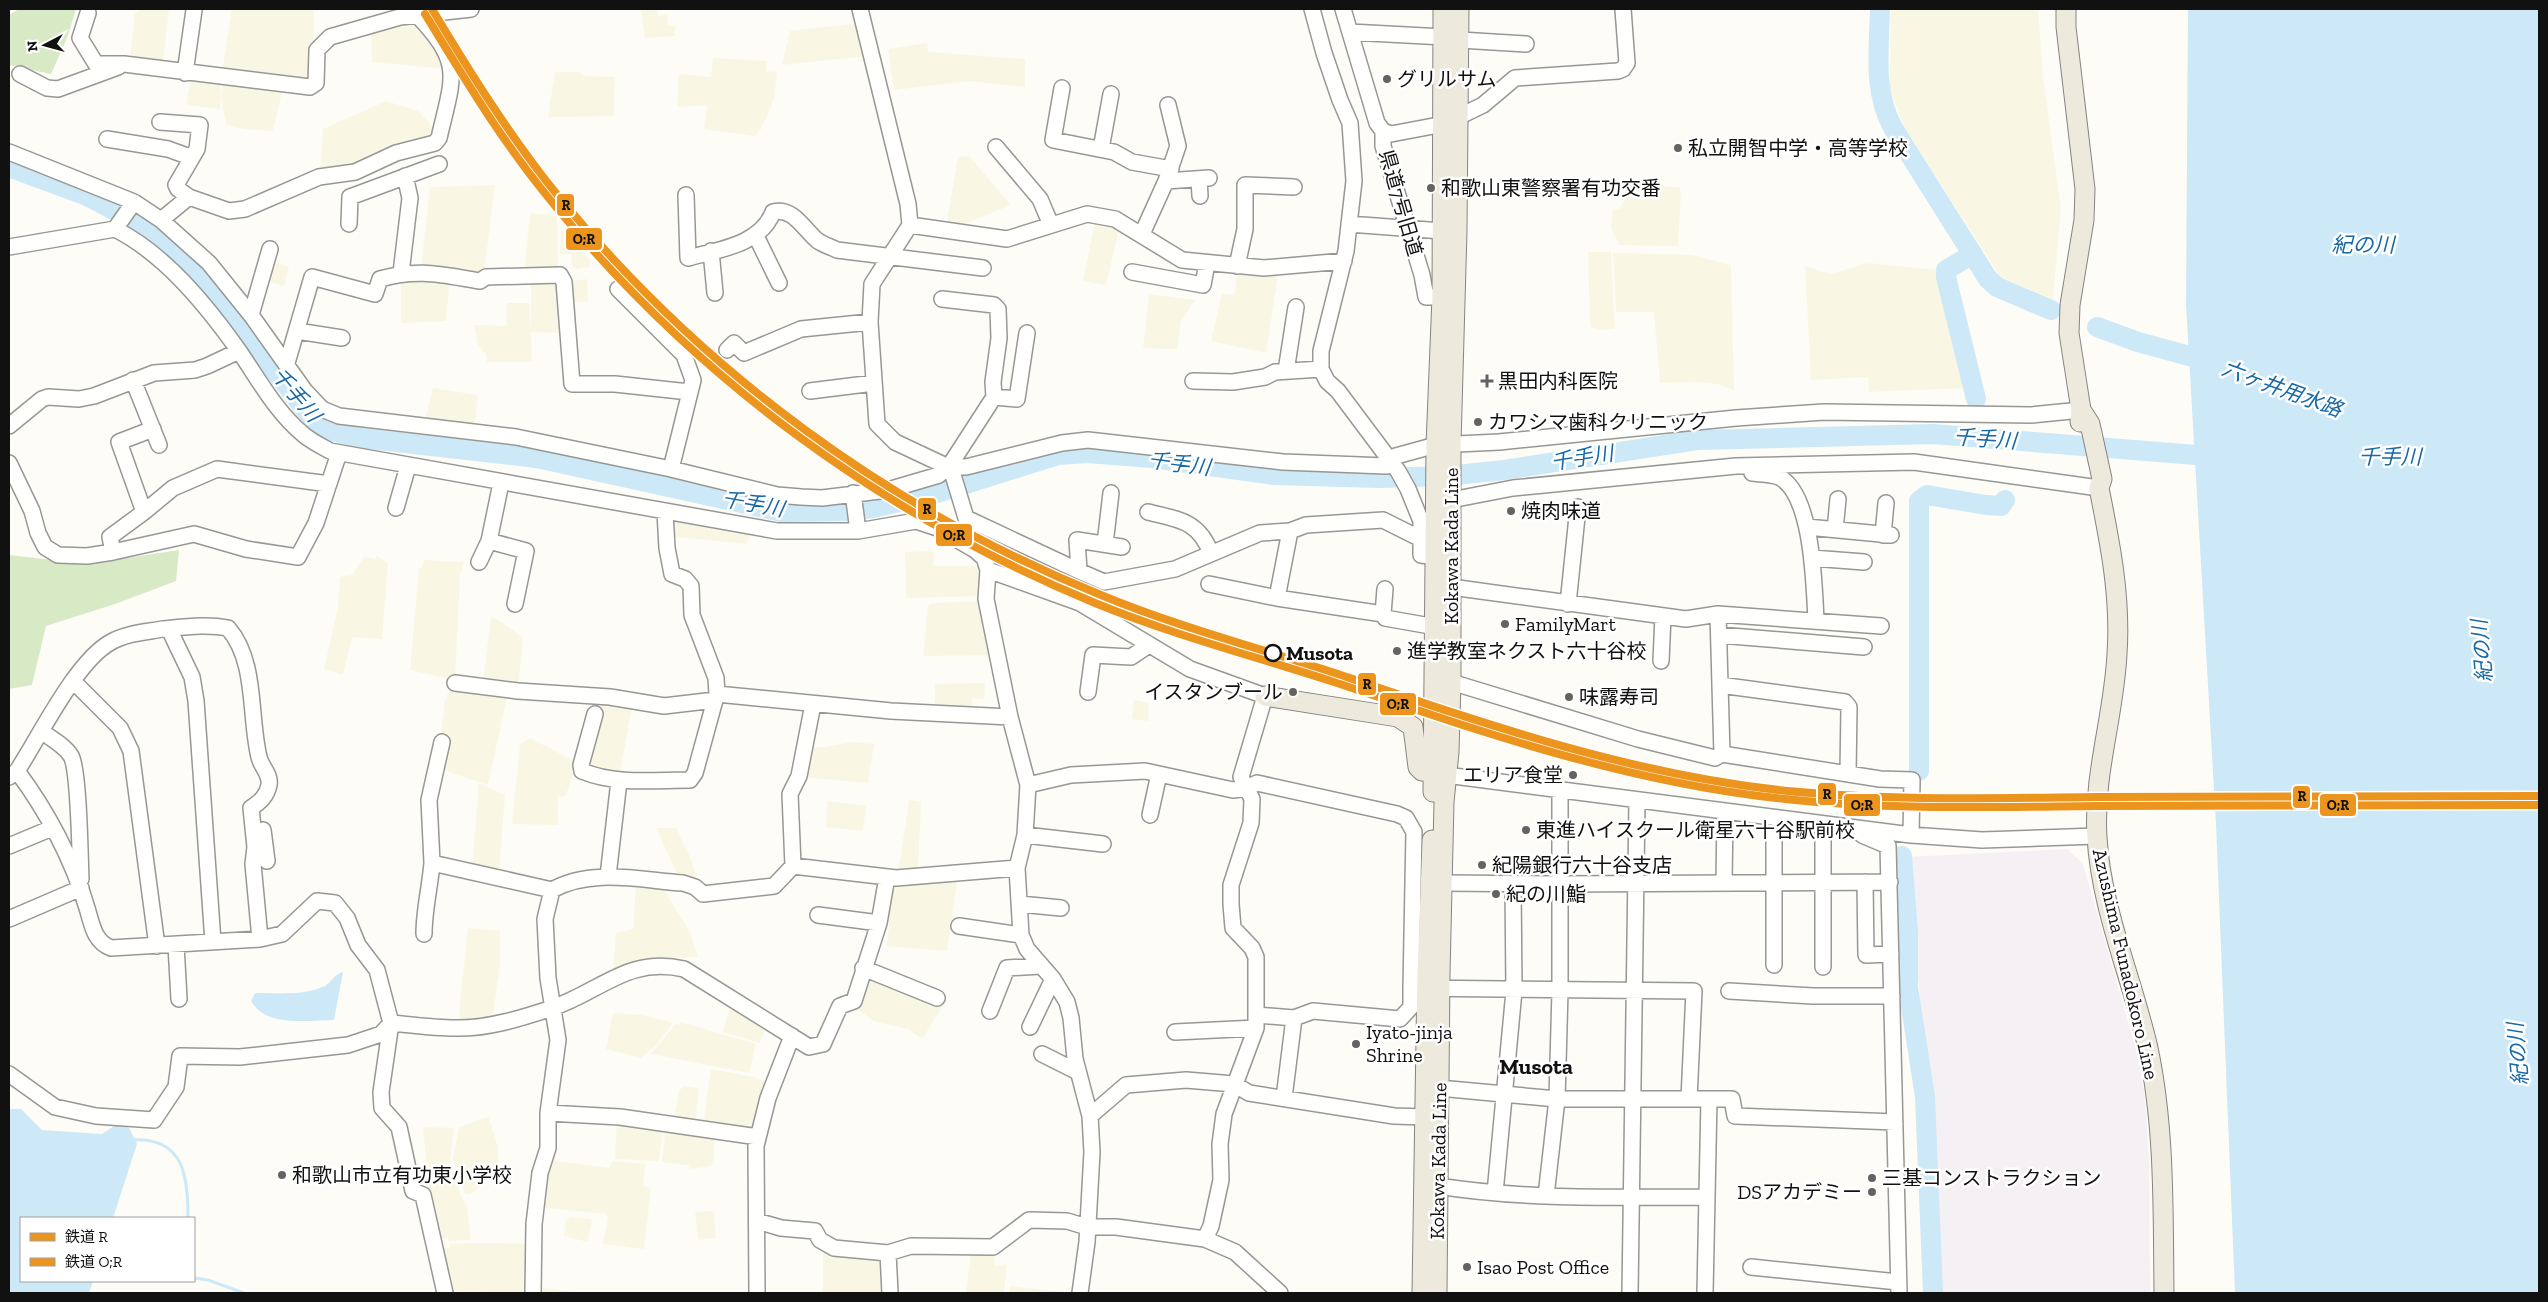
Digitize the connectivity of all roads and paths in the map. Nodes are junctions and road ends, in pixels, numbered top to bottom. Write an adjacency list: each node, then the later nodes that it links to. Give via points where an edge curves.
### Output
1 (471, 9): 11 (street)
2 (860, 9): 40 (street, via 908,204)
3 (1312, 9): 23 (street, via 1327,62)
4 (1343, 9): 12 (street, 県道7号旧道)
5 (1443, 9): 13 (main road, Kokawa Kada Line)
6 (1459, 9): 13 (main road, Kokawa Kada Line)
7 (1623, 9): 21 (street, via 1627,63 1624,68 1515,78 1483,106)
8 (2066, 9): 80 (main road, Azushima Funadokoro Line, via 2085,189 2069,333)
9 (194, 10): 16 (street)
10 (88, 13): 15 (street, via 80,38 96,64)
11 (417, 15): 16 (street, via 330,36 318,50 316,82 310,87); 36 (street, via 437,35 450,59 450,89 440,138 435,143 396,153 354,172 319,176 245,209 229,211)
12 (1350, 32): 13 (street); 24 (street, 県道7号旧道)
13 (1452, 39): 14 (street); 21 (main road, Kokawa Kada Line)
14 (1526, 44)
15 (124, 64): 16 (street); 17 (street, via 58,89 47,88)
16 (185, 73)
17 (20, 74)
18 (1062, 88): 27 (street, via 1053,140)
19 (1111, 94): 27 (street)
20 (1168, 105): 31 (street, via 1178,146)
21 (1451, 121): 24 (street, via 1391,134); 45 (main road, Kokawa Kada Line); 84 (main road, Kokawa Kada Line)
22 (160, 122): 29 (street, via 200,125 197,149)
23 (1350, 123): 24 (street); 41 (street, via 1354,180)
24 (1380, 127): 44 (street, 県道7号旧道)
25 (107, 139): 29 (street, via 168,149)
26 (996, 147): 42 (street, via 1040,199)
27 (1101, 149): 31 (street)
28 (9, 152): 37 (street)
29 (190, 157): 36 (street, via 176,185)
30 (440, 164): 32 (street)
31 (1168, 175): 35 (street, via 1204,178); 46 (street)
32 (405, 176): 39 (street, via 350,197); 57 (street, via 410,198)
33 (1294, 186): 54 (street, via 1245,185 1246,229)
34 (686, 195): 50 (street, via 688,258)
35 (1200, 196)
36 (189, 197): 38 (street)
37 (133, 204): 38 (street); 43 (street)
38 (161, 220): 64 (street, via 209,263)
39 (349, 224)
40 (910, 224): 42 (street, via 1007,239); 51 (street)
41 (1349, 224): 44 (street); 52 (street)
42 (1051, 225): 46 (street, via 1088,214 1100,215 1115,219)
43 (118, 227): 48 (street); 70 (street, via 185,284)
44 (1409, 229): 45 (street); 61 (street, 県道7号旧道, via 1426,297)
45 (1442, 232): 61 (main road, Kokawa Kada Line)
46 (1142, 234): 53 (street, via 1182,260)
47 (756, 236): 50 (street); 51 (street, via 773,212 780,211 798,219 828,247); 58 (street)
48 (9, 247)
49 (270, 249): 64 (street)
50 (711, 251): 60 (street)
51 (888, 256): 55 (street); 65 (street, via 872,284)
52 (1344, 261): 54 (street, via 1295,267); 72 (street, via 1321,351)
53 (1207, 263): 54 (street); 56 (street, via 1203,285)
54 (1237, 266)
55 (983, 268)
56 (1132, 272)
57 (401, 273): 66 (street, via 380,279 375,294 312,277); 78 (street, via 432,272 480,281 486,277 560,275 564,282 572,384 615,384)
58 (779, 284)
59 (618, 289): 78 (street, via 684,355 693,380)
60 (715, 293)
61 (1442, 297): 84 (main road, Kokawa Kada Line)
62 (942, 299): 79 (street, via 994,305 998,309)
63 (1296, 306): 73 (street)
64 (251, 315): 71 (street)
65 (870, 322): 69 (street, via 801,329 744,353 734,343); 76 (street)
66 (297, 331): 68 (street); 71 (street)
67 (1027, 333): 79 (street, via 1017,399)
68 (342, 338)
69 (728, 350)
70 (239, 352): 74 (street, via 195,370 154,373); 85 (street, via 277,407 304,435)
71 (287, 363): 90 (street, via 305,391 322,409 339,416 516,437)
72 (1321, 369): 73 (street); 87 (street)
73 (1286, 371): 75 (street, via 1233,382)
74 (133, 380): 81 (street, via 94,396 42,399); 82 (street)
75 (1193, 381)
76 (874, 383): 77 (street); 91 (street, via 877,424 895,442)
77 (810, 391)
78 (690, 392): 90 (street)
79 (994, 396): 91 (street)
80 (2084, 420): 84 (street, via 1824,412 1682,422); 92 (main road, Azushima Funadokoro Line)
81 (9, 426)
82 (153, 430): 83 (street); 102 (street, via 119,442)
83 (159, 444)
84 (1444, 449): 87 (street); 97 (main road, Kokawa Kada Line)
85 (339, 453): 88 (street); 94 (street)
86 (9, 463): 113 (street, via 45,547 58,555 87,556)
87 (1394, 465): 91 (street, via 1283,462 1088,440 1062,443); 109 (street, via 1421,521)
88 (408, 466): 93 (street); 101 (street)
89 (1719, 468): 92 (street, via 1914,462); 97 (street); 105 (street, via 1778,477 1790,487)
90 (671, 470): 96 (street, via 777,495)
91 (950, 470): 96 (street, via 888,490); 120 (street, via 966,518)
92 (2097, 482): 169 (main road, Azushima Funadokoro Line, via 2113,560 2118,608 2110,717 2097,780)
93 (501, 483): 103 (street); 110 (street)
94 (329, 484): 102 (street, via 217,469 173,488); 113 (street, via 316,523 298,557 246,549 194,534)
95 (1111, 493): 111 (street)
96 (854, 496): 106 (street)
97 (1446, 497): 115 (main road, Kokawa Kada Line); 122 (main road, Kokawa Kada Line)
98 (1838, 499): 107 (street)
99 (1886, 503): 107 (street, via 1887,535)
100 (1578, 507): 126 (street)
101 (396, 508)
102 (144, 512): 113 (street, via 110,537)
103 (665, 512): 106 (street, via 776,530); 144 (street, via 672,574 692,586 692,615 716,678)
104 (1148, 512): 114 (street, via 1186,521 1205,537)
105 (1807, 527): 107 (street); 116 (street)
106 (858, 528): 119 (street, via 916,521 937,528 975,550 984,558)
107 (1835, 530)
108 (1290, 531): 109 (street, via 1306,525 1383,520); 114 (street, via 1260,533); 124 (street)
109 (1421, 539): 115 (street, via 1421,554)
110 (489, 541): 117 (street); 125 (street, via 526,551)
111 (1105, 544): 112 (street); 120 (street, via 1077,540)
112 (1122, 547)
113 (113, 552)
114 (1211, 553): 120 (street, via 1176,569 1104,582)
115 (1437, 558): 122 (main road, Kokawa Kada Line)
116 (1812, 558): 118 (street); 130 (street)
117 (480, 562)
118 (1864, 562)
119 (988, 570): 135 (street, via 1080,603); 147 (street, via 986,599)
120 (1079, 571)
121 (1209, 584): 124 (street)
122 (1443, 588): 126 (street); 132 (main road, Kokawa Kada Line); 139 (main road, Kokawa Kada Line)
123 (1385, 589): 127 (street)
124 (1277, 598): 127 (street)
125 (515, 604)
126 (1568, 604): 129 (street)
127 (1383, 614): 132 (street, via 1384,618)
128 (1718, 614): 129 (street, via 1686,619); 130 (street); 134 (street)
129 (1663, 616): 137 (street)
130 (1816, 620): 131 (street)
131 (1881, 626)
132 (1436, 627): 153 (main road, Kokawa Kada Line)
133 (169, 629): 138 (street, via 131,634 111,642 95,654); 160 (street, via 217,626 228,628 235,636 247,668 259,758 269,776 266,794); 198 (street, via 192,677 196,701)
134 (1719, 635): 136 (street); 141 (street)
135 (1149, 645): 142 (street, via 1131,657 1092,655); 143 (street, via 1190,669)
136 (1864, 647)
137 (1661, 661)
138 (73, 681): 148 (street); 200 (street, via 120,728 131,751)
139 (1451, 682): 150 (street, via 1638,739 1715,758); 153 (main road, Kokawa Kada Line, via 1449,752)
140 (455, 683): 144 (street, via 664,706)
141 (1720, 684): 150 (street); 154 (street, via 1845,702 1849,707)
142 (1088, 692)
143 (1265, 696): 153 (main road, via 1398,716 1413,728 1418,767 1422,771); 157 (street, via 1241,777)
144 (716, 697): 145 (street); 155 (street, via 695,773 690,780)
145 (814, 704): 147 (street); 174 (street, via 799,776 790,794)
146 (595, 714): 155 (street, via 582,771)
147 (1010, 716): 156 (street)
148 (42, 732): 151 (street); 187 (street, via 73,758)
149 (442, 742): 173 (street, via 429,800)
150 (1722, 754): 154 (street)
151 (13, 774): 165 (street, via 30,788)
152 (1159, 774): 156 (street, via 1145,771 1071,775); 157 (street, via 1233,790); 162 (street)
153 (1440, 774): 158 (street); 181 (main road, Kokawa Kada Line); 207 (main road, Kokawa Kada Line)
154 (1848, 774): 168 (street, via 1912,780)
155 (619, 781): 176 (street)
156 (1028, 785): 167 (street)
157 (1247, 788): 207 (street, via 1257,783 1406,818 1414,832); 218 (street, via 1252,799 1251,823 1231,885 1231,904 1233,928 1256,957)
158 (1560, 791): 159 (street); 185 (street)
159 (1638, 801): 161 (street); 186 (street)
160 (259, 803): 172 (street); 197 (street, via 251,808)
161 (1725, 812): 163 (street); 182 (street)
162 (1150, 815)
163 (1774, 818): 164 (street); 183 (street)
164 (1823, 825): 166 (street); 178 (street)
165 (52, 828): 171 (street); 187 (street)
166 (1859, 829): 168 (street); 180 (street, via 1863,836 1888,846)
167 (1025, 835): 170 (street); 175 (street)
168 (1911, 836): 169 (street, via 1982,840)
169 (2097, 836): 260 (main road, Azushima Funadokoro Line, via 2102,877 2148,1047 2158,1100)
170 (1103, 844)
171 (9, 846)
172 (267, 861)
173 (432, 863): 188 (street); 195 (street)
174 (793, 866): 176 (street, via 774,886 704,894 683,883); 177 (street)
175 (1018, 868): 177 (street); 189 (street)
176 (608, 876): 188 (street, via 567,882)
177 (887, 877): 193 (street)
178 (1823, 882): 179 (street); 183 (street); 204 (street)
179 (1865, 882): 180 (street); 201 (street, via 1866,955)
180 (1890, 882): 201 (street)
181 (1444, 883): 184 (street); 207 (main road, Kokawa Kada Line)
182 (1724, 883): 183 (street); 186 (street)
183 (1774, 883): 203 (street)
184 (1514, 884): 185 (street); 208 (street)
185 (1560, 884): 186 (street); 209 (street)
186 (1637, 884): 210 (street)
187 (81, 888): 192 (street); 200 (street, via 97,938 103,945 111,948)
188 (552, 890): 215 (street, via 545,919 548,978)
189 (1020, 904): 190 (street); 196 (street)
190 (1061, 908)
191 (818, 916): 193 (street)
192 (9, 920)
193 (879, 923): 205 (street)
194 (959, 926): 196 (street)
195 (424, 934)
196 (1021, 935): 202 (street, via 1027,949)
197 (260, 939): 198 (street); 219 (street, via 282,934 317,901 335,903 376,970)
198 (213, 942): 199 (street)
199 (176, 945): 200 (street); 214 (street)
200 (157, 946)
201 (1891, 954): 212 (street)
202 (1041, 966): 206 (street); 216 (street, via 1007,968)
203 (1774, 966)
204 (1823, 967)
205 (863, 968): 213 (street); 222 (street, via 854,1001 840,1006 823,1044 810,1047)
206 (1053, 979): 220 (street); 224 (street, via 1067,1002)
207 (1426, 988): 208 (street); 217 (street, via 1400,1019 1313,1011); 227 (main road, Kokawa Kada Line); 236 (main road, Kokawa Kada Line)
208 (1514, 991): 209 (street); 228 (street)
209 (1560, 991): 210 (street); 231 (street)
210 (1636, 991): 230 (street); 232 (street, via 1694,991)
211 (1729, 991): 212 (street)
212 (1892, 996): 237 (street)
213 (937, 998)
214 (179, 999)
215 (554, 1007): 219 (street, via 473,1027); 222 (street, via 601,983 649,966 668,965 684,969); 234 (street, via 558,1040)
216 (990, 1011)
217 (1294, 1018): 218 (street); 229 (street)
218 (1256, 1021): 221 (street); 226 (street)
219 (390, 1023): 225 (street, via 381,1034 348,1045 240,1057 180,1056 176,1088 154,1120 96,1116 55,1107); 250 (street, via 382,1108 400,1127 413,1191 423,1195)
220 (1030, 1027)
221 (1175, 1032)
222 (792, 1036): 238 (street, via 768,1098)
223 (1042, 1054): 224 (street)
224 (1078, 1072): 235 (street)
225 (9, 1074)
226 (1234, 1084): 229 (street, via 1249,1093); 235 (street, via 1186,1080 1126,1085); 246 (street, via 1224,1114 1220,1144 1221,1180)
227 (1439, 1088): 228 (street); 239 (main road, Kokawa Kada Line)
228 (1506, 1094): 231 (street); 240 (street)
229 (1284, 1098): 236 (street, via 1394,1116)
230 (1634, 1098): 231 (street); 232 (street); 242 (street)
231 (1557, 1099): 241 (street)
232 (1689, 1099): 233 (street)
233 (1709, 1099): 237 (street, via 1732,1099 1735,1116); 243 (street)
234 (548, 1113): 238 (street, via 620,1117); 251 (street, via 548,1148 540,1172 534,1224)
235 (1090, 1116): 245 (street, via 1092,1152)
236 (1425, 1117): 256 (main road, Kokawa Kada Line)
237 (1894, 1122): 249 (street)
238 (758, 1138): 244 (street, via 754,1182)
239 (1438, 1186): 240 (street); 257 (main road, Kokawa Kada Line)
240 (1496, 1193): 241 (street)
241 (1546, 1196): 242 (street)
242 (1633, 1197): 243 (street); 258 (street)
243 (1707, 1197): 259 (street)
244 (756, 1221): 247 (street, via 781,1228 816,1231 820,1240 834,1248); 252 (street)
245 (1086, 1227): 246 (street, via 1116,1227); 247 (street, via 1067,1220 1030,1220 993,1247 911,1246); 254 (street)
246 (1205, 1239): 255 (street, via 1235,1252)
247 (888, 1252): 253 (street)
248 (1751, 1267): 249 (street)
249 (1899, 1287)
250 (445, 1293)
251 (532, 1293)
252 (757, 1293)
253 (890, 1293)
254 (1080, 1293)
255 (1280, 1293)
256 (1422, 1293)
257 (1437, 1293)
258 (1630, 1293)
259 (1705, 1293)
260 (2164, 1293)

